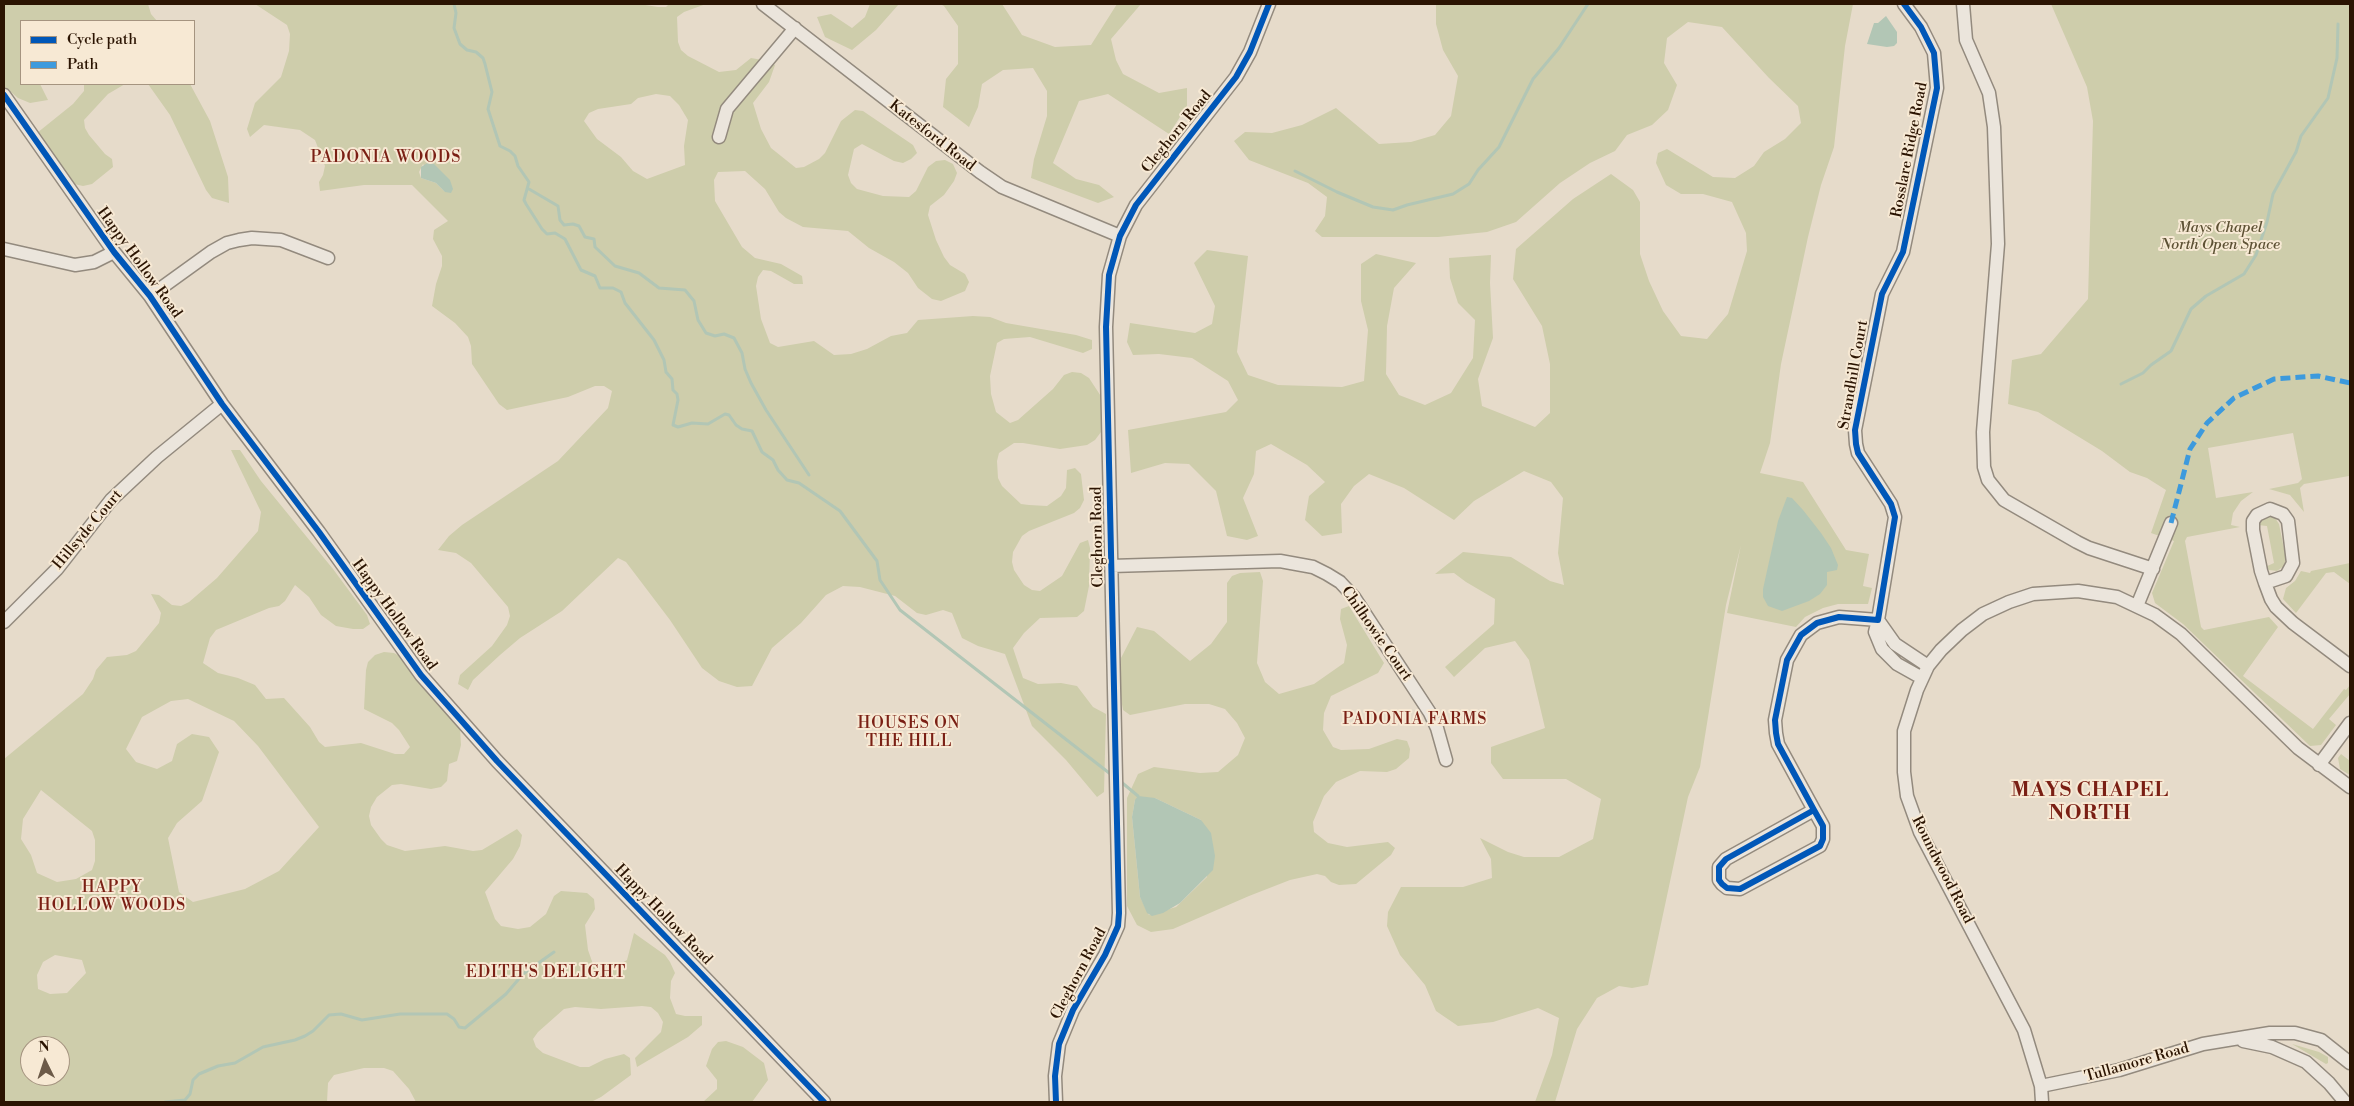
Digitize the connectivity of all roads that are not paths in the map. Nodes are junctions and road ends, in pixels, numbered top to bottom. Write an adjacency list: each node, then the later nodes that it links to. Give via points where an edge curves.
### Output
1 (763, 4): 5 (street, Katesford Road)
2 (1269, 4): 8 (street, Cleghorn Road, via 1250,52 1236,76 1152,182)
3 (1904, 4): 12 (street, Rosslare Ridge Road, via 1934,53 1937,88 1903,252)
4 (1964, 4): 17 (street, via 1966,40 1988,93 1994,127 1998,234 1983,432 1984,468 1988,480 2004,500 2077,542)
5 (795, 28): 7 (street, via 727,109); 8 (street, Katesford Road, via 1002,187)
6 (4, 95): 10 (street, Happy Hollow Road)
7 (719, 137)
8 (1120, 236): 16 (street, Cleghorn Road, via 1109,275 1106,302)
9 (4, 249): 10 (street, via 75,265 94,262)
10 (114, 252): 13 (street, Happy Hollow Road)
11 (328, 258): 13 (street, via 281,240 239,240 211,252)
12 (1890, 275): 20 (street, Strandhill Court, via 1882,294 1855,437 1858,453 1891,504 1895,517)
13 (150, 296): 14 (street, Happy Hollow Road)
14 (222, 404): 21 (street, Hillsyde Court, via 111,500 57,569); 33 (street, Happy Hollow Road, via 445,703)
15 (2171, 523): 17 (street)
16 (1111, 566): 26 (street, Chilhowie Court, via 1280,561 1313,567 1327,574 1354,597 1430,714); 34 (street, Cleghorn Road, via 1118,926 1106,955 1065,1026 1056,1060)
17 (2153, 569): 19 (street)
18 (2264, 584): 18 (street, via 2253,530 2254,522 2262,511 2270,509 2283,514 2288,521 2294,563 2286,576); 23 (street, via 2283,614)
19 (2137, 606): 22 (street, Roundwood Road, via 2097,592 2033,594 1983,614 1962,630); 27 (street, Roundwood Road, via 2181,634)
20 (1878, 620): 22 (street, via 1895,644); 24 (street, Strandhill Court, via 1875,632 1882,649 1897,664); 29 (street, via 1839,617 1817,623 1801,635 1787,660 1775,720 1776,733 1778,744)
21 (4, 622)
22 (1928, 666): 24 (street, Roundwood Road)
23 (2350, 666)
24 (1922, 678): 32 (street, Roundwood Road, via 1904,731 1907,796 1920,832 2024,1030)
25 (2350, 723): 27 (street)
26 (1446, 760)
27 (2319, 765): 28 (street, Roundwood Road)
28 (2350, 787)
29 (1814, 810): 29 (street, via 1824,833 1820,846 1740,889 1727,888 1722,884 1719,867 1726,859)
30 (2233, 1039): 31 (street, Tullamore Road, via 2270,1033 2307,1036 2321,1040); 32 (street, Tullamore Road, via 2203,1044 2080,1079); 36 (street, Tullamore Road, via 2272,1047 2306,1062 2330,1082)
31 (2350, 1063)
32 (2040, 1086): 35 (street, Roundwood Road)
33 (824, 1102)
34 (1056, 1102)
35 (2042, 1102)
36 (2345, 1102)

